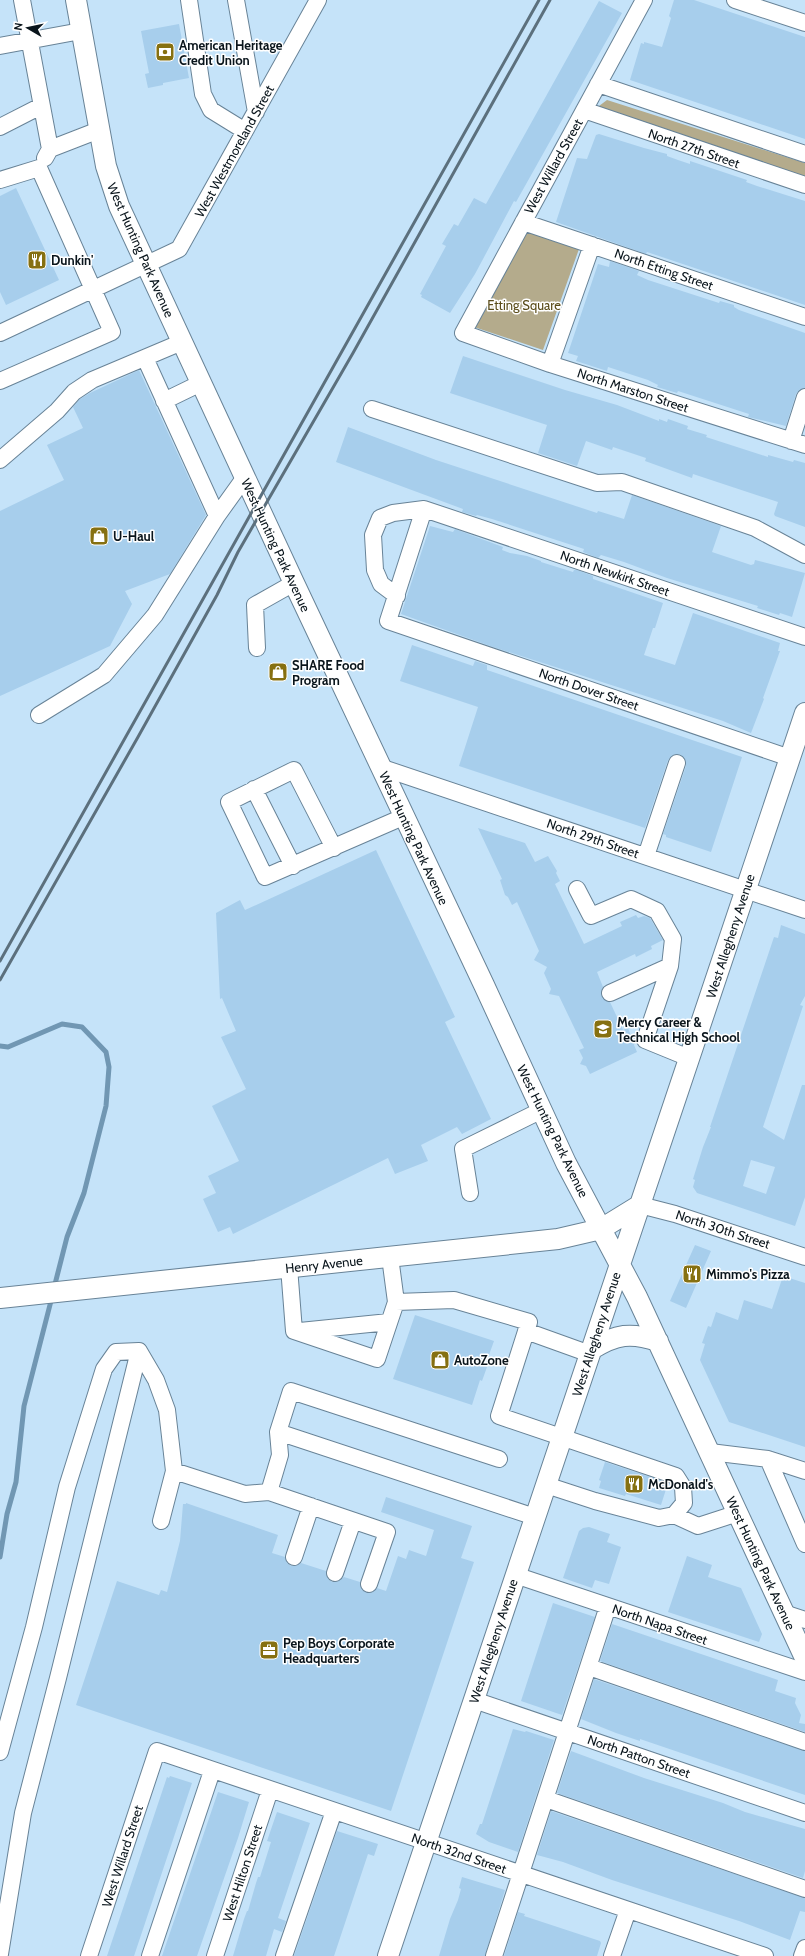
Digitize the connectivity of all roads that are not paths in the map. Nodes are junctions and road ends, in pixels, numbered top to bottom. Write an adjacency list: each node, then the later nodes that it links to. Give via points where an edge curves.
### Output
1 (22, 0): 10 (street)
2 (76, 0): 9 (main road, West Hunting Park Avenue)
3 (189, 0): 18 (street, via 203,94 211,110)
4 (318, 0): 15 (street, West Westmoreland Street)
5 (644, 0): 12 (street, West Willard Street)
6 (735, 0): 8 (street)
7 (240, 4): 15 (street)
8 (805, 23)
9 (82, 31): 10 (street); 17 (main road, West Hunting Park Avenue)
10 (29, 41): 11 (street); 13 (street)
11 (0, 46)
12 (598, 84): 14 (street, West Willard Street); 20 (street)
13 (41, 106): 16 (street); 19 (street)
14 (584, 110): 23 (street, North 27th Street); 24 (street, West Willard Street)
15 (256, 112): 18 (street, West Westmoreland Street)
16 (0, 127)
17 (99, 130): 19 (street); 26 (main road, West Hunting Park Avenue, via 114,193)
18 (245, 131): 26 (street, West Westmoreland Street, via 181,246)
19 (50, 149): 21 (street)
20 (805, 154)
21 (39, 168): 22 (street); 27 (street)
22 (0, 180)
23 (805, 185)
24 (523, 222): 25 (street, North Etting Street); 30 (street, West Willard Street)
25 (592, 245): 28 (street, North Etting Street); 33 (street)
26 (146, 264): 27 (street, West Westmoreland Street); 31 (main road, West Hunting Park Avenue)
27 (92, 290): 29 (street, West Westmoreland Street); 34 (street, via 112,332)
28 (805, 317)
29 (0, 332)
30 (463, 332): 33 (street, North Marston Street)
31 (182, 342): 32 (street); 35 (main road, West Hunting Park Avenue)
32 (145, 358): 37 (street); 40 (street, via 92,380 74,392 57,411)
33 (550, 364): 39 (street, North Marston Street)
34 (0, 381)
35 (201, 383): 37 (street); 41 (main road, West Hunting Park Avenue)
36 (805, 397): 39 (street)
37 (164, 401): 43 (street)
38 (372, 410): 44 (street, via 597,484 622,482 755,528)
39 (798, 443)
40 (0, 460)
41 (245, 477): 43 (street); 45 (main road, West Hunting Park Avenue)
42 (424, 509): 46 (street); 46 (street, via 393,513 380,518 373,535 375,570 381,584); 47 (street, North Newkirk Street)
43 (217, 516): 50 (street, via 155,615 104,675)
44 (805, 555)
45 (294, 583): 48 (street, via 255,605); 53 (main road, West Hunting Park Avenue)
46 (396, 596): 51 (street, North Dover Street, via 388,621)
47 (805, 637)
48 (257, 648)
49 (805, 713): 51 (main road, West Allegheny Avenue)
50 (39, 715)
51 (790, 758): 60 (main road, West Allegheny Avenue)
52 (677, 763): 57 (street)
53 (380, 767): 55 (main road, West Hunting Park Avenue); 57 (street, North 29th Street)
54 (254, 789): 56 (street, via 294,770); 58 (street); 58 (street, via 229,802 265,877)
55 (404, 816): 56 (street); 65 (main road, West Hunting Park Avenue)
56 (334, 848): 58 (street)
57 (646, 856): 60 (street, North 29th Street)
58 (293, 866)
59 (577, 889): 62 (street, via 591,916 631,898 657,911 673,939)
60 (745, 890): 61 (street, North 29th Street); 64 (main road, West Allegheny Avenue)
61 (805, 910)
62 (670, 966): 63 (street); 64 (street, via 645,1040)
63 (610, 993)
64 (689, 1058): 67 (main road, West Allegheny Avenue)
65 (542, 1110): 66 (street, via 463,1149); 68 (main road, West Hunting Park Avenue, via 566,1163)
66 (470, 1193)
67 (640, 1205): 68 (main road, Henry Avenue); 69 (street, North 30th Street); 71 (main road, West Allegheny Avenue)
68 (601, 1229): 70 (main road, Henry Avenue, via 558,1239); 71 (main road, West Hunting Park Avenue)
69 (804, 1253)
70 (390, 1257): 72 (main road, Henry Avenue); 74 (street)
71 (619, 1263): 78 (main road, West Hunting Park Avenue); 80 (main road, West Allegheny Avenue)
72 (289, 1267): 73 (main road, Henry Avenue); 76 (street)
73 (0, 1298)
74 (396, 1302): 75 (street); 77 (street, via 454,1300 529,1322)
75 (389, 1322): 76 (street); 76 (street, via 377,1359)
76 (294, 1331)
77 (526, 1331): 80 (street); 82 (street, via 499,1416)
78 (658, 1341): 80 (main road, via 644,1336 622,1335 604,1341); 83 (main road, West Hunting Park Avenue)
79 (139, 1351): 86 (street, via 156,1380 168,1410); 110 (street, via 116,1352 104,1369 67,1486 34,1627); 122 (street, via 23,1813)
80 (591, 1351): 82 (main road, West Allegheny Avenue)
81 (278, 1432): 84 (street, via 291,1391); 89 (street, via 280,1455); 93 (street)
82 (562, 1437): 88 (main road, West Allegheny Avenue); 92 (street, via 676,1476 683,1486 684,1503)
83 (710, 1452): 85 (street); 91 (main road, West Hunting Park Avenue)
84 (499, 1459)
85 (768, 1459): 87 (street); 96 (street)
86 (174, 1471): 89 (street, via 245,1494); 94 (street)
87 (805, 1471)
88 (546, 1485): 92 (street, via 659,1518); 93 (main road, West Allegheny Avenue)
89 (269, 1492): 90 (street)
90 (311, 1506): 95 (street); 97 (street)
91 (738, 1513): 92 (street, via 698,1526); 102 (main road, West Hunting Park Avenue)
92 (674, 1515)
93 (535, 1517): 99 (main road, West Allegheny Avenue)
94 (161, 1520)
95 (353, 1521): 98 (street); 100 (street, via 387,1532)
96 (805, 1544)
97 (294, 1557)
98 (335, 1573)
99 (516, 1575): 101 (street, North Napa Street); 107 (main road, West Allegheny Avenue)
100 (369, 1584)
101 (608, 1606): 105 (street); 106 (street, North Napa Street)
102 (784, 1613): 103 (street); 104 (main road, West Hunting Park Avenue)
103 (805, 1620)
104 (805, 1658)
105 (589, 1667): 108 (street); 109 (street)
106 (805, 1672)
107 (474, 1700): 108 (street, North Patton Street); 117 (main road, West Allegheny Avenue)
108 (567, 1732): 114 (street); 116 (street, North Patton Street)
109 (805, 1742)
110 (0, 1752)
111 (156, 1755): 112 (street, North 32nd Street, via 157,1751); 123 (street, West Willard Street)
112 (212, 1771): 113 (street, North 32nd Street); 124 (street)
113 (270, 1790): 115 (street, North 32nd Street); 125 (street, West Hilton Street)
114 (546, 1799): 118 (street); 119 (street)
115 (334, 1811): 117 (street, North 32nd Street); 126 (street)
116 (805, 1812)
117 (426, 1842): 118 (street, North 32nd Street); 127 (main road, West Allegheny Avenue)
118 (521, 1874): 120 (street, North 32nd Street); 128 (street)
119 (805, 1889)
120 (628, 1910): 129 (street); 130 (street, North 32nd Street)
121 (805, 1948): 131 (street)
122 (0, 1954)
123 (89, 1956)
124 (150, 1956)
125 (215, 1956)
126 (284, 1956)
127 (388, 1956)
128 (494, 1956)
129 (612, 1956)
130 (765, 1956)
131 (802, 1956)

